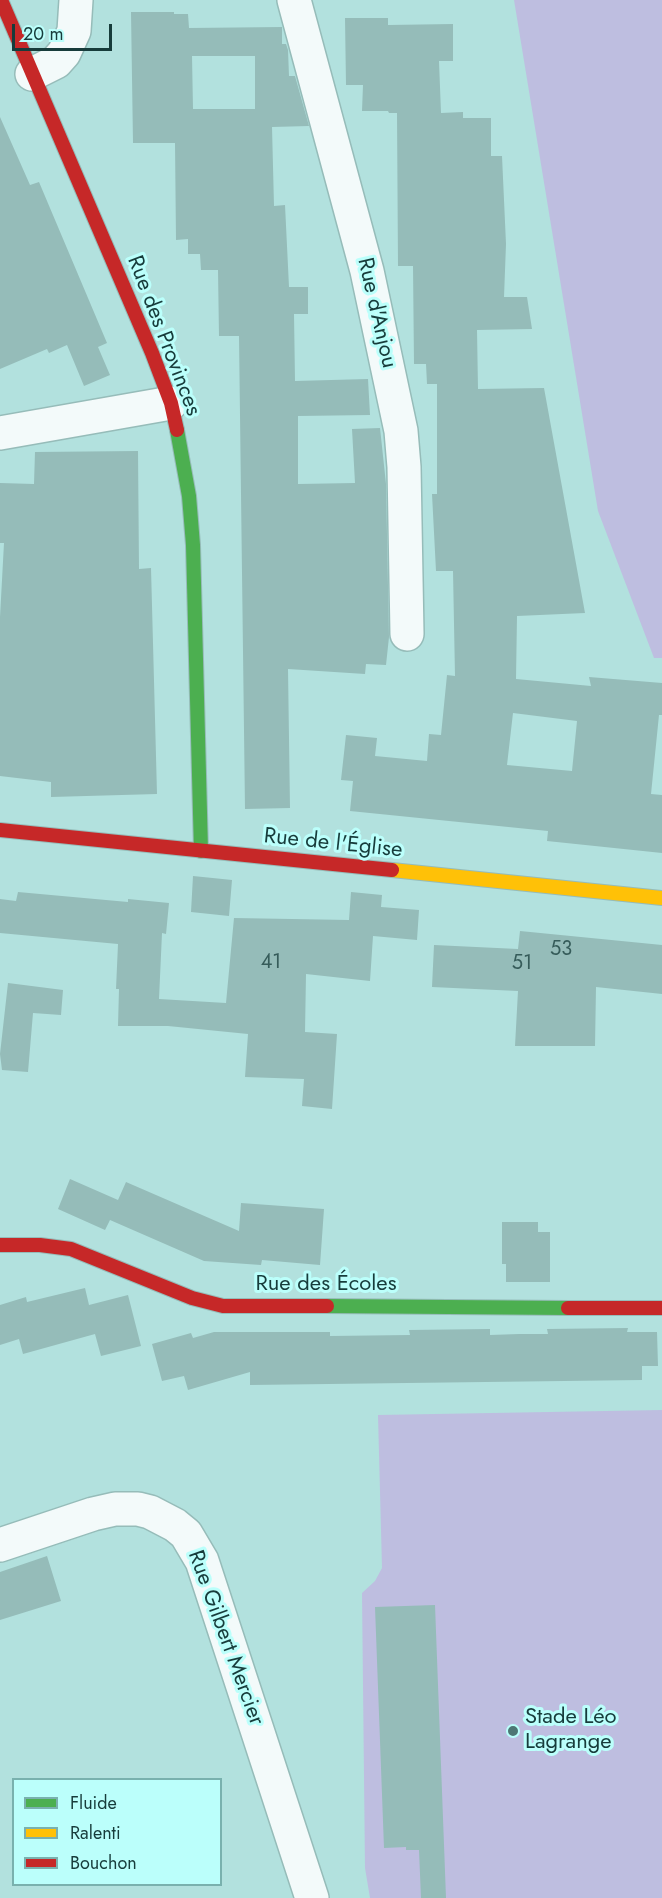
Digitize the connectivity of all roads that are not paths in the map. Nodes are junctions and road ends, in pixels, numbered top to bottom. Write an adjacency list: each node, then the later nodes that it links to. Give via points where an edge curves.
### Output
1 (1, 0): 4 (street, Rue des Provinces)
2 (76, 0): 4 (street, via 74,31 64,53 56,62)
3 (294, 0): 7 (street, Rue d'Anjou, via 367,271 401,431)
4 (32, 74): 5 (street, Rue des Provinces)
5 (171, 403): 6 (street); 9 (street, Rue des Provinces, via 185,472 193,545)
6 (0, 433)
7 (407, 634)
8 (0, 830): 9 (street, Rue de l'Église)
9 (201, 851): 10 (street, Rue de l'Église)
10 (662, 898)
11 (0, 1245): 12 (street, Rue des Écoles, via 71,1249 192,1298 223,1306)
12 (662, 1308)
13 (0, 1545): 14 (street, Rue Gilbert Mercier, via 115,1509 150,1512 186,1534 202,1561)
14 (312, 1898)

